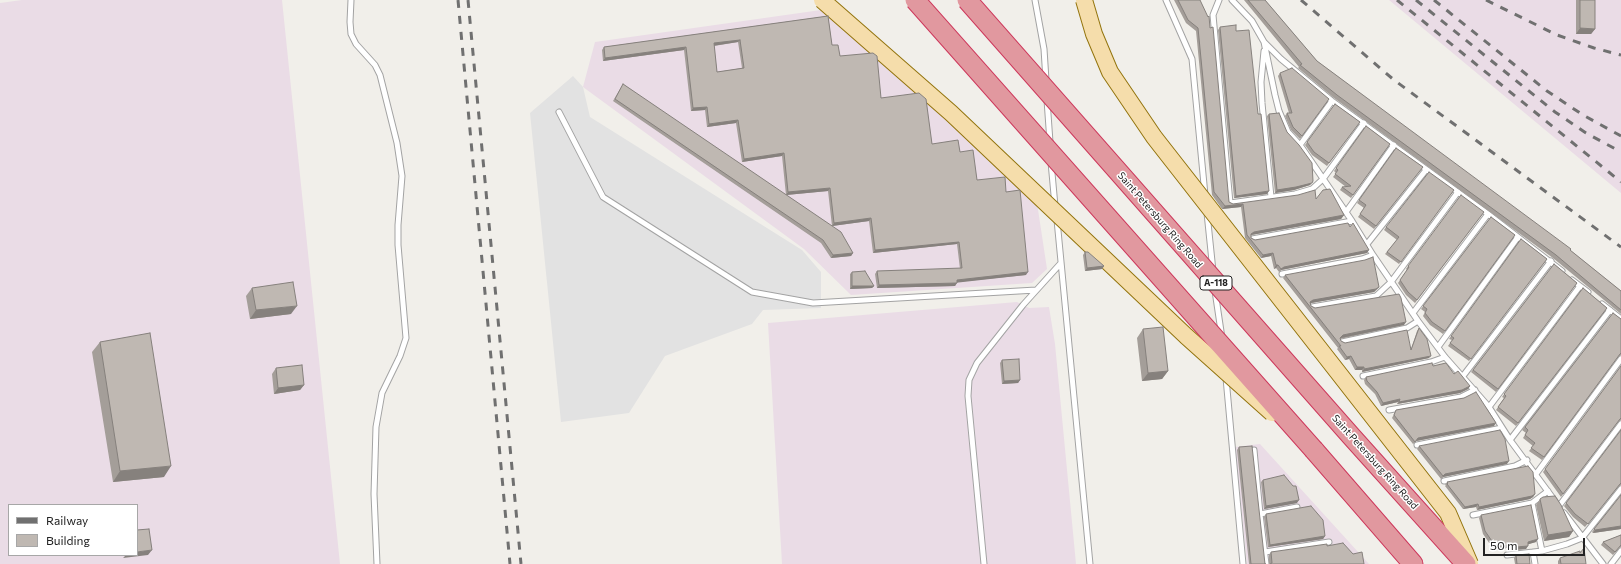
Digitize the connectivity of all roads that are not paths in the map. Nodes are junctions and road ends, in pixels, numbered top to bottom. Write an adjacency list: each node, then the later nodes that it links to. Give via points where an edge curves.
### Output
1 (351, 0): 74 (lane, via 351,34 380,75 402,176 398,245 406,338 382,393 376,427 374,494)
2 (822, 0): 56 (main road, bridge, via 951,113 1186,336)
3 (916, 0): 56 (highway, bridge)
4 (966, 0): 80 (highway, Saint Petersburg Ring Road / А-118, bridge)
5 (1035, 0): 28 (lane, via 1044,49 1050,152)
6 (1084, 0): 81 (main road, bridge, via 1094,34 1110,72 1154,138 1448,513)
7 (1166, 0): 42 (lane, via 1192,58 1216,303)
8 (1219, 0): 19 (lane, via 1212,15 1230,203)
9 (1232, 0): 10 (lane, via 1252,22)
10 (1264, 42): 11 (lane); 14 (lane, via 1279,111 1288,132); 19 (lane, via 1261,96)
11 (1332, 101): 13 (lane); 14 (lane)
12 (559, 112): 32 (lane, via 603,197 752,292 813,303)
13 (1364, 123): 15 (lane); 17 (lane)
14 (1300, 145): 17 (lane)
15 (1394, 146): 16 (lane); 20 (lane)
16 (1426, 170): 18 (lane); 25 (lane)
17 (1322, 180): 19 (lane, via 1312,189); 20 (lane)
18 (1458, 192): 21 (lane); 30 (lane)
19 (1271, 197)
20 (1346, 212): 22 (lane)
21 (1488, 214): 23 (lane); 37 (lane)
22 (1352, 220): 24 (lane); 25 (lane)
23 (1518, 237): 27 (lane); 41 (lane)
24 (1252, 239)
25 (1367, 244): 26 (lane)
26 (1372, 255): 29 (lane); 30 (lane)
27 (1551, 261): 31 (lane); 47 (lane)
28 (1061, 263): 32 (lane); 76 (lane)
29 (1282, 274)
30 (1391, 282): 35 (lane, via 1376,296); 37 (lane)
31 (1580, 286): 33 (lane); 49 (lane)
32 (1036, 290): 75 (lane, via 977,364 969,380 968,396)
33 (1592, 296)
34 (1598, 301): 36 (lane)
35 (1312, 307)
36 (1610, 310): 38 (lane); 53 (lane)
37 (1413, 313): 39 (lane)
38 (1621, 319)
39 (1418, 321): 40 (lane, via 1407,328); 41 (lane)
40 (1342, 342)
41 (1438, 347): 43 (lane)
42 (1224, 355)
43 (1445, 357): 46 (lane); 47 (lane)
44 (1621, 359): 58 (lane)
45 (1225, 363): 77 (lane)
46 (1362, 376)
47 (1463, 376): 48 (lane)
48 (1475, 390): 49 (lane); 50 (lane, via 1462,397)
49 (1489, 407): 52 (lane)
50 (1389, 410)
51 (1621, 424): 63 (lane)
52 (1502, 428): 53 (lane); 54 (lane)
53 (1510, 440): 57 (lane)
54 (1417, 445)
55 (1254, 450): 65 (lane)
56 (1314, 450): 79 (highway)
57 (1527, 460): 58 (lane); 59 (lane, via 1515,466)
58 (1536, 474): 61 (lane)
59 (1444, 481)
60 (1621, 488): 67 (lane)
61 (1548, 491): 62 (lane); 63 (lane)
62 (1532, 503): 66 (lane); 69 (lane)
63 (1559, 506): 67 (lane)
64 (1297, 507): 65 (lane)
65 (1260, 514): 71 (lane)
66 (1473, 515)
67 (1582, 538): 69 (lane); 83 (lane)
68 (1329, 542): 71 (lane)
69 (1542, 551): 72 (lane)
70 (1621, 551): 84 (lane)
71 (1265, 552): 78 (lane)
72 (1533, 552): 73 (lane); 82 (lane)
73 (1507, 555)
74 (378, 564)
75 (984, 564)
76 (1090, 564)
77 (1243, 564)
78 (1266, 564)
79 (1413, 564)
80 (1466, 564)
81 (1470, 564)
82 (1535, 564)
83 (1603, 564)
84 (1611, 564)

